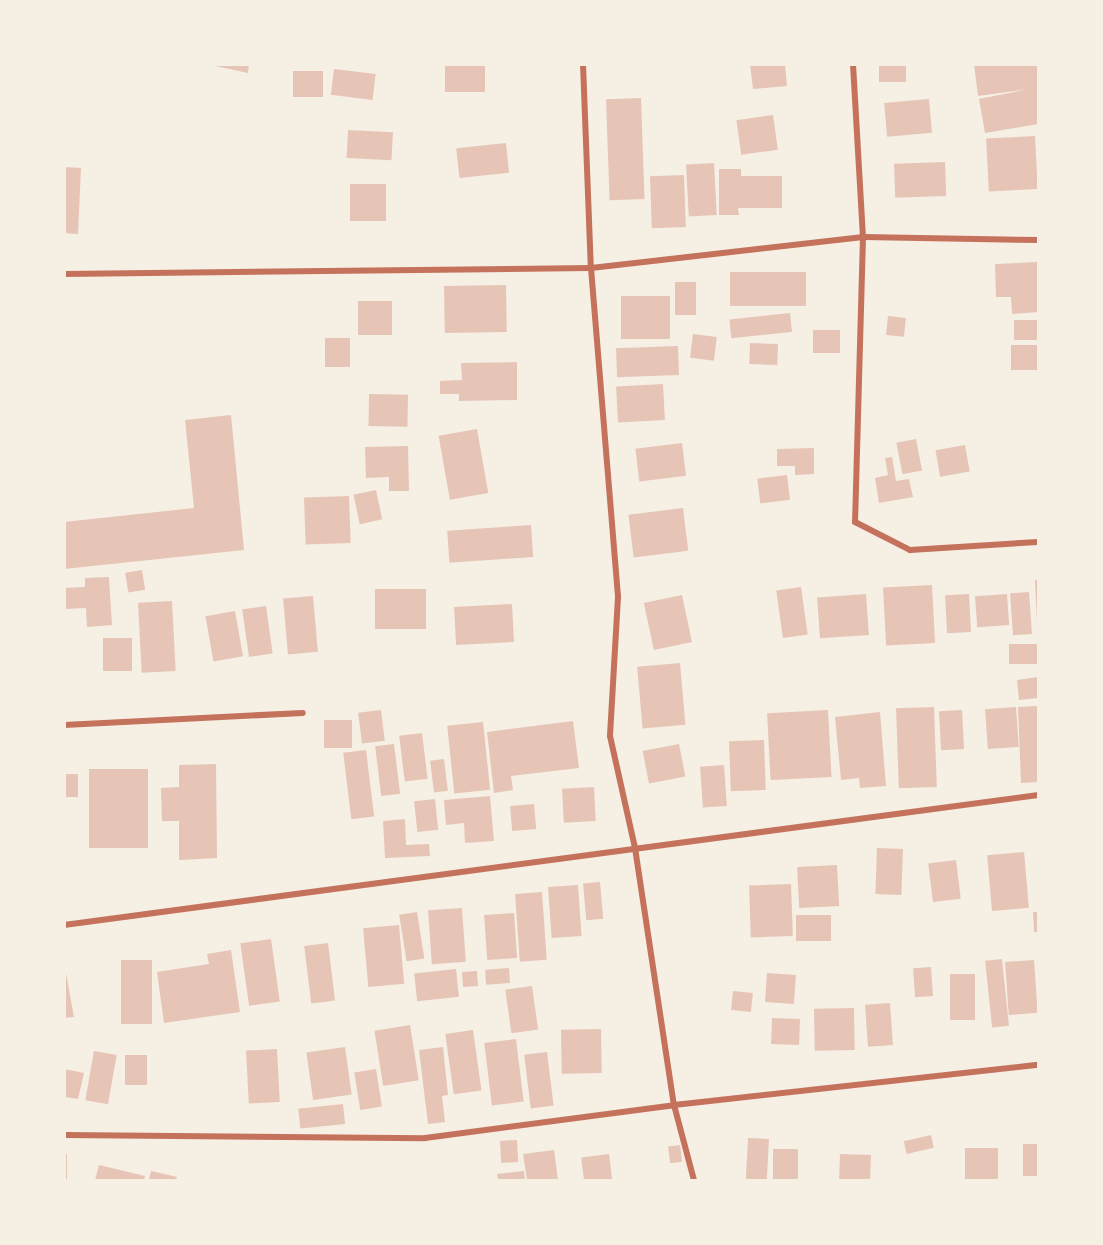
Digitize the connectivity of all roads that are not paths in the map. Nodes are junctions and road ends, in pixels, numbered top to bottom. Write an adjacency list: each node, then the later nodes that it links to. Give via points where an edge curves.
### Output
1 (583, 64): 5 (street)
2 (853, 64): 3 (street)
3 (863, 237): 4 (street); 5 (street); 7 (street, via 855,522 910,550)
4 (1038, 240)
5 (591, 268): 6 (street); 11 (street, via 618,597 610,736)
6 (64, 274)
7 (1038, 542)
8 (303, 713): 9 (street)
9 (64, 725)
10 (1038, 795): 11 (street)
11 (635, 848): 12 (street); 14 (street)
12 (64, 925)
13 (1038, 1065): 14 (street)
14 (674, 1105): 15 (street, via 425,1138); 16 (street)
15 (64, 1135)
16 (694, 1180)

